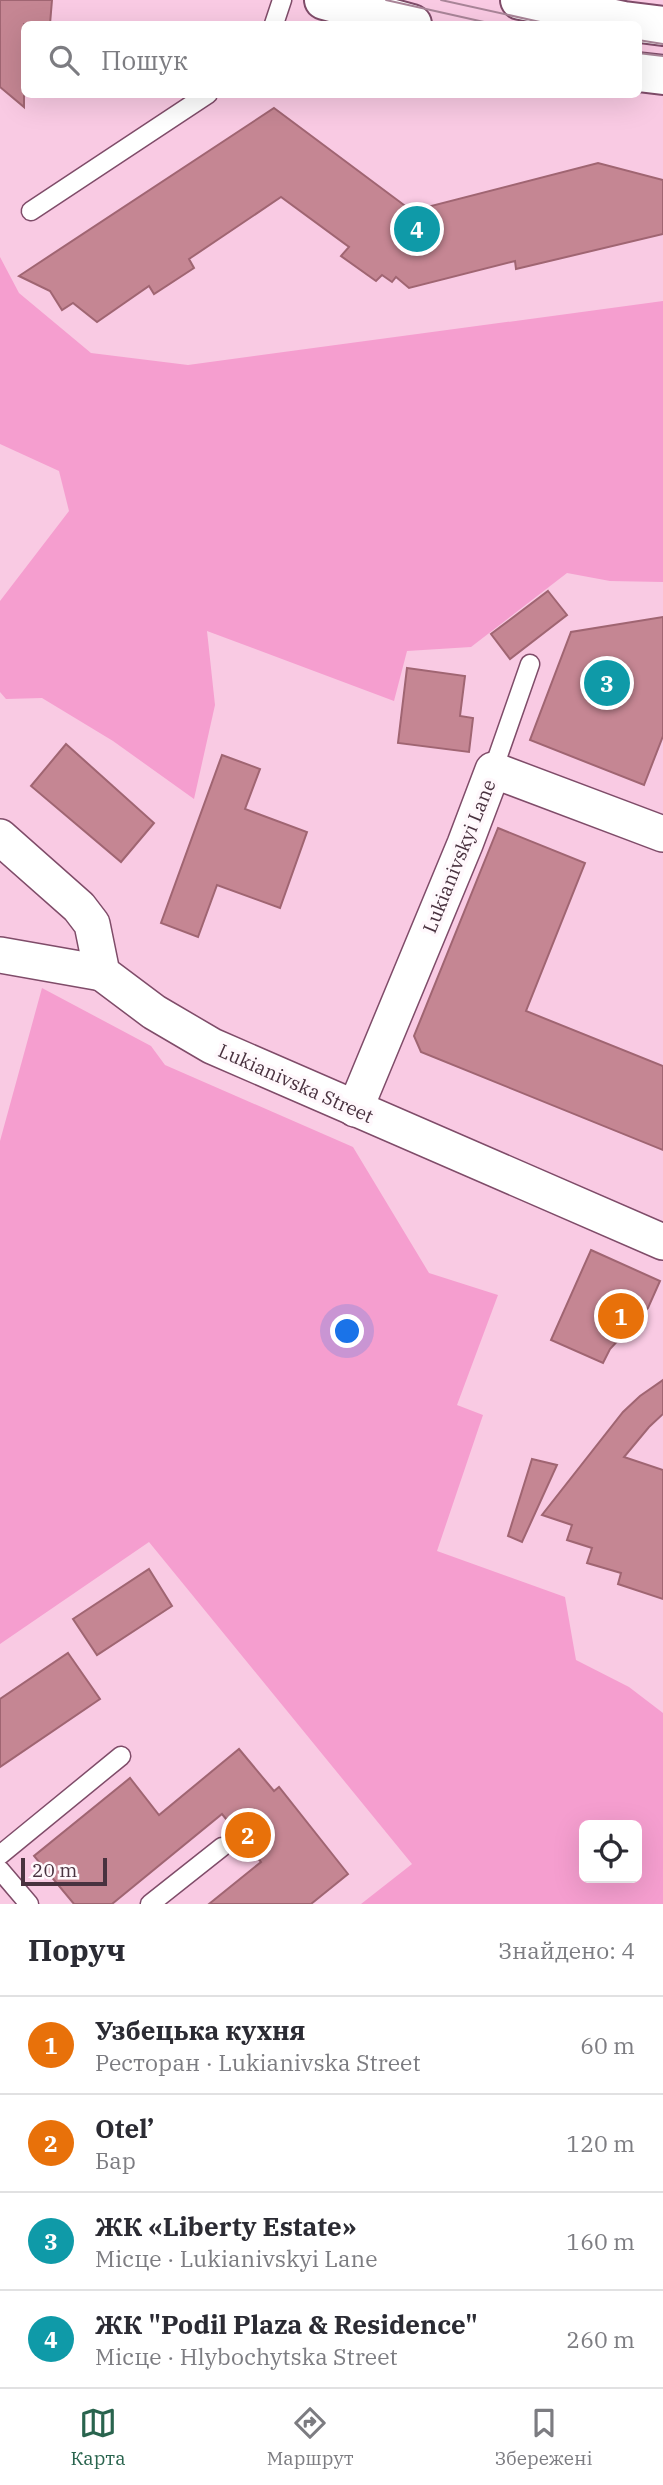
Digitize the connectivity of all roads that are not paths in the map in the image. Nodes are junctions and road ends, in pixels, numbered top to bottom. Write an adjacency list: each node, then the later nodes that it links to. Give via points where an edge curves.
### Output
1 (282, 0): 4 (lane)
2 (324, 0): 5 (main road)
3 (520, 0): 6 (main road)
4 (275, 21)
5 (401, 21)
6 (619, 21)
7 (642, 24): 8 (main road)
8 (663, 26)
9 (642, 72): 10 (main road)
10 (663, 75)
11 (202, 98): 12 (lane)
12 (31, 211)
13 (530, 664): 14 (lane)
14 (493, 770): 15 (street, Lukianivskyi Lane); 19 (street, Lukianivskyi Lane)
15 (663, 834)
16 (0, 837): 18 (street, via 92,924)
17 (0, 955): 18 (street)
18 (102, 973): 19 (street, Lukianivska Street, via 154,1012 212,1046)
19 (355, 1109): 20 (street, Lukianivska Street)
20 (663, 1242)
21 (121, 1756): 23 (lane)
22 (222, 1847): 26 (lane)
23 (0, 1855)
24 (0, 1870): 25 (lane)
25 (29, 1904)
26 (150, 1904)

